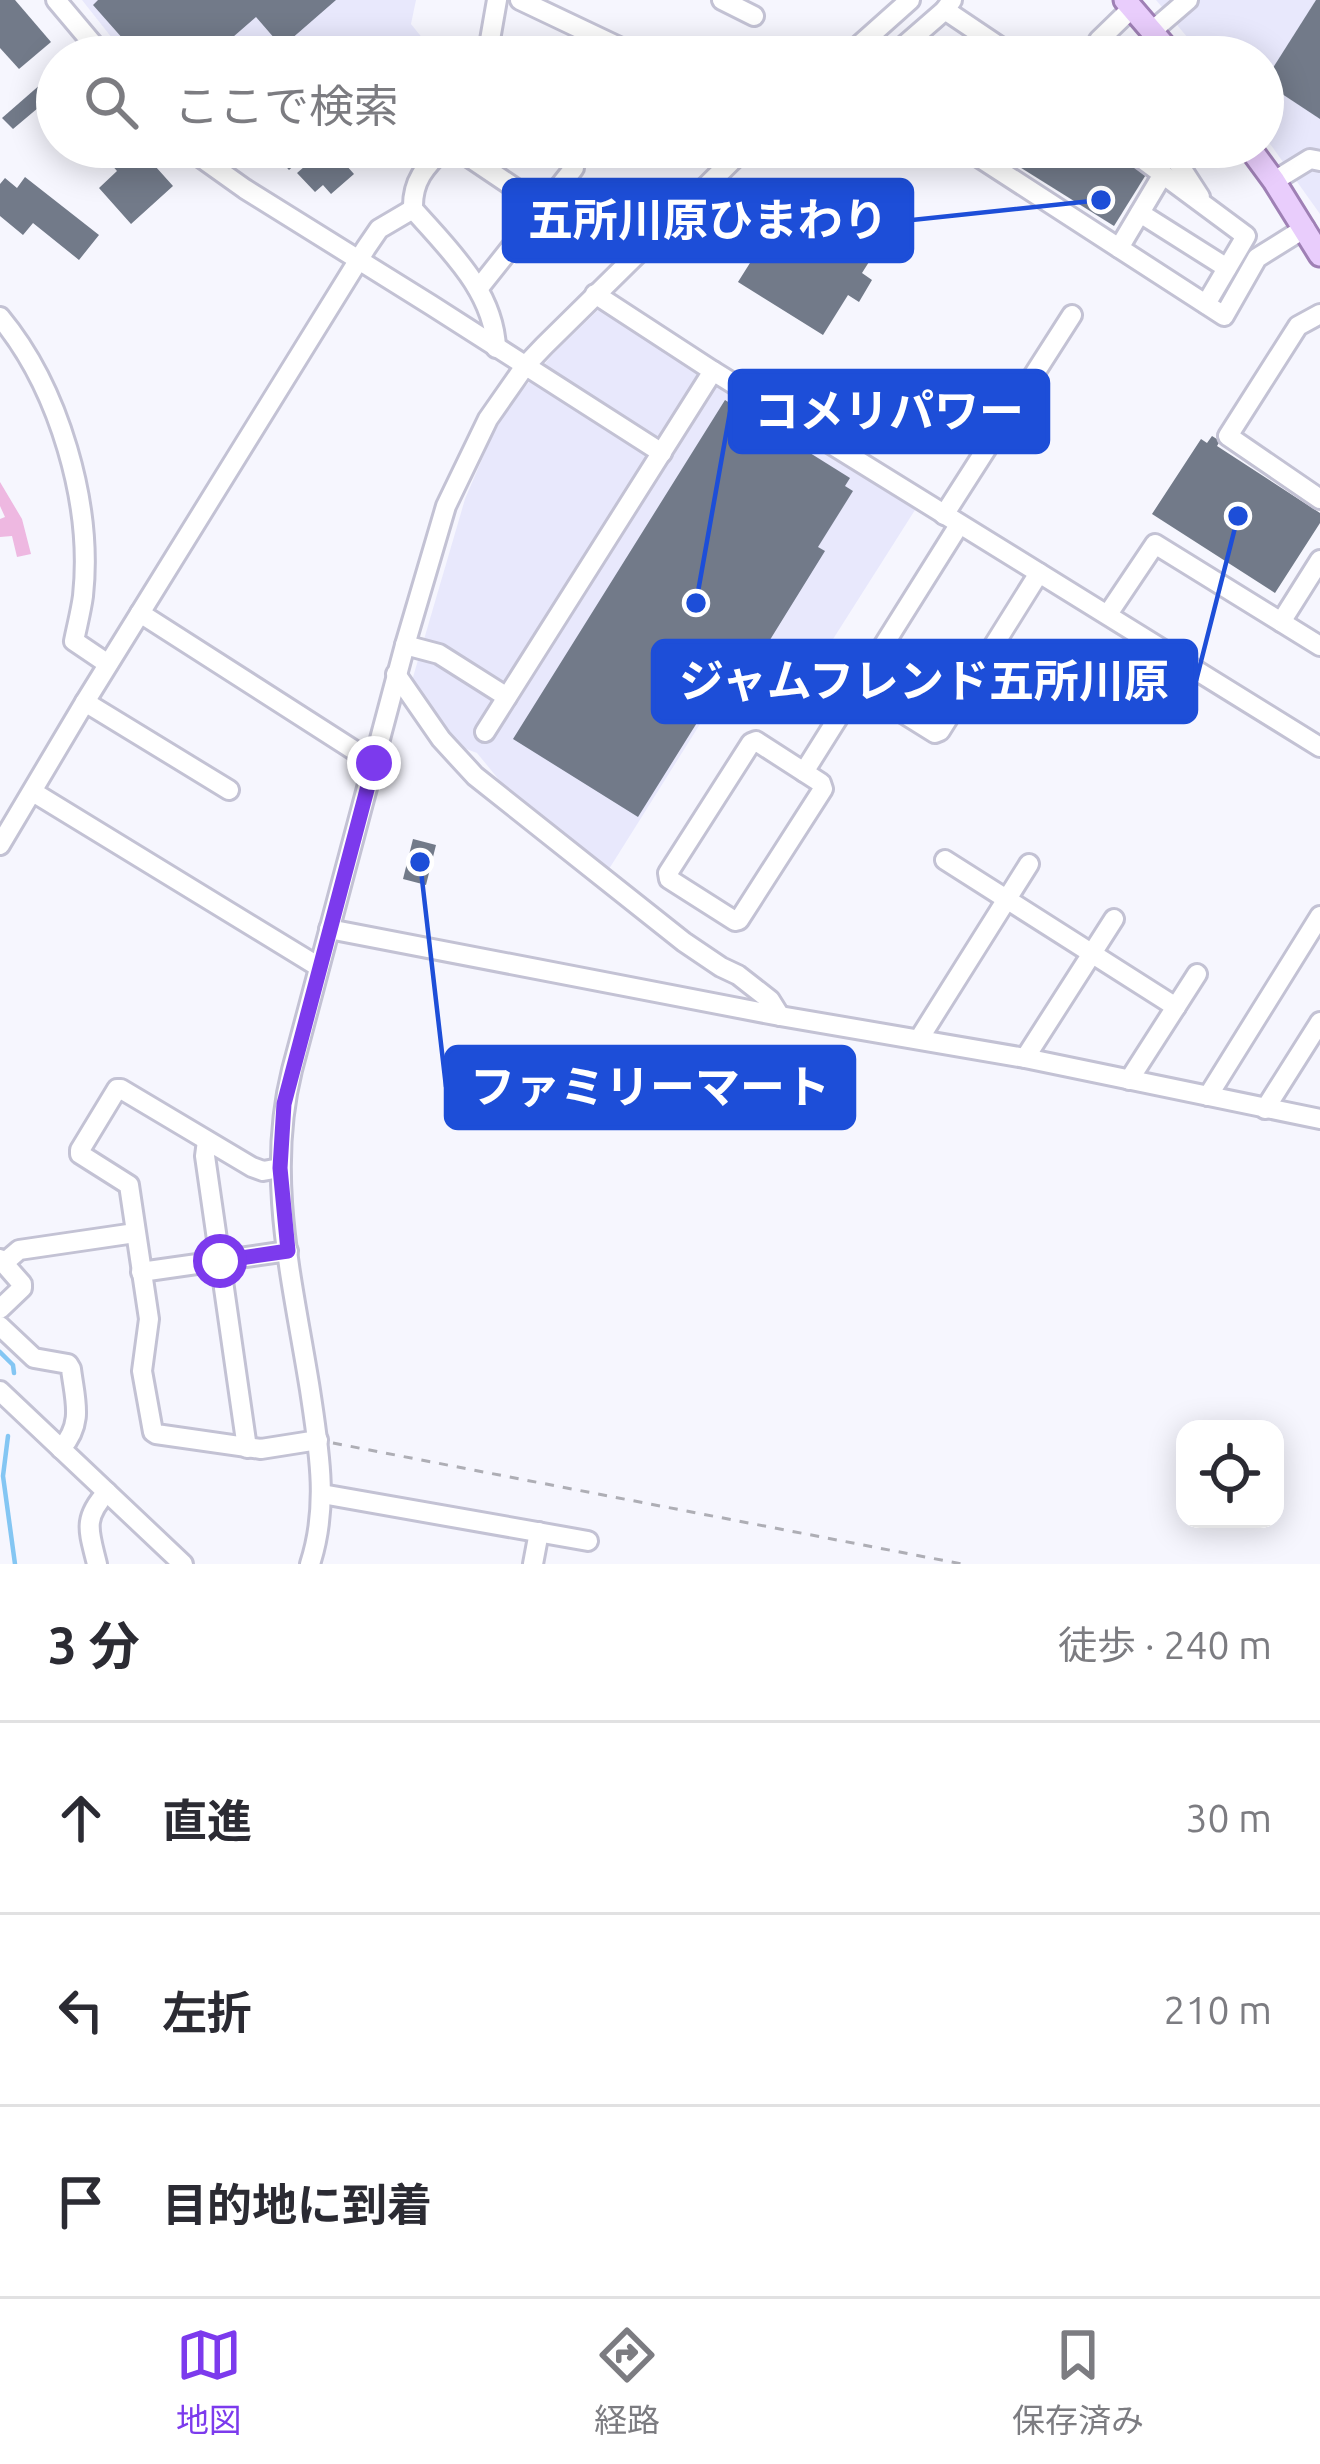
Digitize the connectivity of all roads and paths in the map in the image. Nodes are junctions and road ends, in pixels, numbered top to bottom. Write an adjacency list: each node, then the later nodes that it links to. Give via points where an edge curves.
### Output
1 (56, 0): 11 (street)
2 (497, 0): 12 (street)
3 (520, 0): 13 (street)
4 (722, 0): 9 (street)
5 (910, 0): 14 (street)
6 (1188, 0): 10 (street)
7 (1128, 4): 10 (main road); 17 (street)
8 (948, 5): 15 (street); 16 (street)
9 (754, 16)
10 (1152, 31): 18 (main road)
11 (86, 36)
12 (491, 36)
13 (596, 36)
14 (870, 36)
15 (914, 36)
16 (988, 36)
17 (1102, 36)
18 (1156, 36)
19 (1320, 161): 30 (street)
20 (215, 168): 38 (street)
21 (425, 168): 33 (street, via 412,191)
22 (482, 168): 32 (street)
23 (574, 168): 32 (street)
24 (724, 168): 41 (street)
25 (996, 168): 36 (street)
26 (1155, 168): 29 (street)
27 (1181, 168): 31 (street)
28 (1264, 168): 30 (main road)
29 (1163, 174): 31 (street); 34 (street)
30 (1274, 181): 35 (main road)
31 (1205, 206): 39 (street, via 1246,236)
32 (543, 207): 40 (street)
33 (413, 209): 38 (street, via 380,229); 40 (street)
34 (1140, 212): 36 (street); 39 (street)
35 (1305, 228): 37 (main road); 42 (street, via 1257,257 1224,316)
36 (1119, 248): 42 (street)
37 (1320, 255)
38 (358, 261): 46 (street); 54 (street)
39 (1227, 268): 42 (street)
40 (478, 289): 46 (street)
41 (595, 294): 47 (street); 48 (street)
42 (1206, 304)
43 (1320, 314): 50 (street, via 1298,326 1228,436)
44 (1072, 315): 51 (street)
45 (0, 316): 59 (street, via 35,369 71,464 84,551 74,641)
46 (496, 347): 47 (street)
47 (525, 366): 49 (street); 57 (street, via 488,419 446,506)
48 (713, 371): 49 (street); 51 (street)
49 (662, 453): 62 (street)
50 (1320, 500)
51 (952, 520): 53 (street); 61 (street)
52 (1320, 560): 56 (street)
53 (1039, 573): 55 (street); 61 (street, via 940,731)
54 (140, 613): 59 (street); 66 (street)
55 (1108, 614): 56 (street, via 1155,544); 65 (street)
56 (1282, 622): 58 (street)
57 (405, 645): 60 (street); 62 (street, via 439,654)
58 (1320, 646)
59 (108, 664): 63 (street)
60 (396, 674): 66 (street); 81 (street, via 475,776 684,942 754,987)
61 (859, 685): 67 (street)
62 (507, 697): 64 (street)
63 (85, 702): 68 (street); 69 (street)
64 (485, 731)
65 (1320, 747)
66 (374, 763): 76 (street)
67 (804, 772): 67 (street, via 823,788 739,920 669,879 751,742)
68 (229, 790)
69 (33, 792): 70 (street); 78 (street)
70 (0, 845)
71 (945, 860): 73 (street)
72 (1029, 865): 73 (street)
73 (1007, 899): 77 (street); 83 (street)
74 (1320, 916): 86 (street)
75 (1114, 919): 77 (street)
76 (329, 929): 78 (street); 81 (street)
77 (1093, 952): 80 (street); 84 (street)
78 (319, 968): 90 (street, via 284,1104)
79 (1197, 974): 80 (street)
80 (1176, 1007): 85 (street)
81 (780, 1016): 83 (street)
82 (1320, 1022): 87 (street)
83 (919, 1040): 84 (street)
84 (1025, 1058): 85 (street)
85 (1130, 1080): 86 (street)
86 (1208, 1096): 87 (street)
87 (1265, 1109): 88 (street)
88 (1320, 1119)
89 (207, 1141): 90 (street, via 251,1167); 91 (street, via 117,1089 80,1154 127,1181); 93 (street)
90 (280, 1168): 92 (street)
91 (135, 1233): 94 (street, via 19,1250); 95 (street)
92 (288, 1251): 93 (street); 99 (street)
93 (220, 1261): 95 (street); 100 (street)
94 (2, 1262): 96 (street, via 22,1288)
95 (141, 1272): 100 (street, via 149,1319 142,1371 154,1432)
96 (0, 1309)
97 (0, 1326): 101 (street, via 34,1358 71,1369 77,1422)
98 (0, 1391): 101 (street)
99 (318, 1440): 100 (street); 103 (street); 110 (path)
100 (247, 1448)
101 (61, 1449): 102 (street)
102 (107, 1492): 106 (street, via 89,1515); 107 (street)
103 (322, 1494): 104 (street); 108 (street)
104 (539, 1532): 105 (street); 109 (street)
105 (588, 1541)
106 (97, 1564)
107 (183, 1564)
108 (310, 1564)
109 (533, 1564)
110 (962, 1564)

